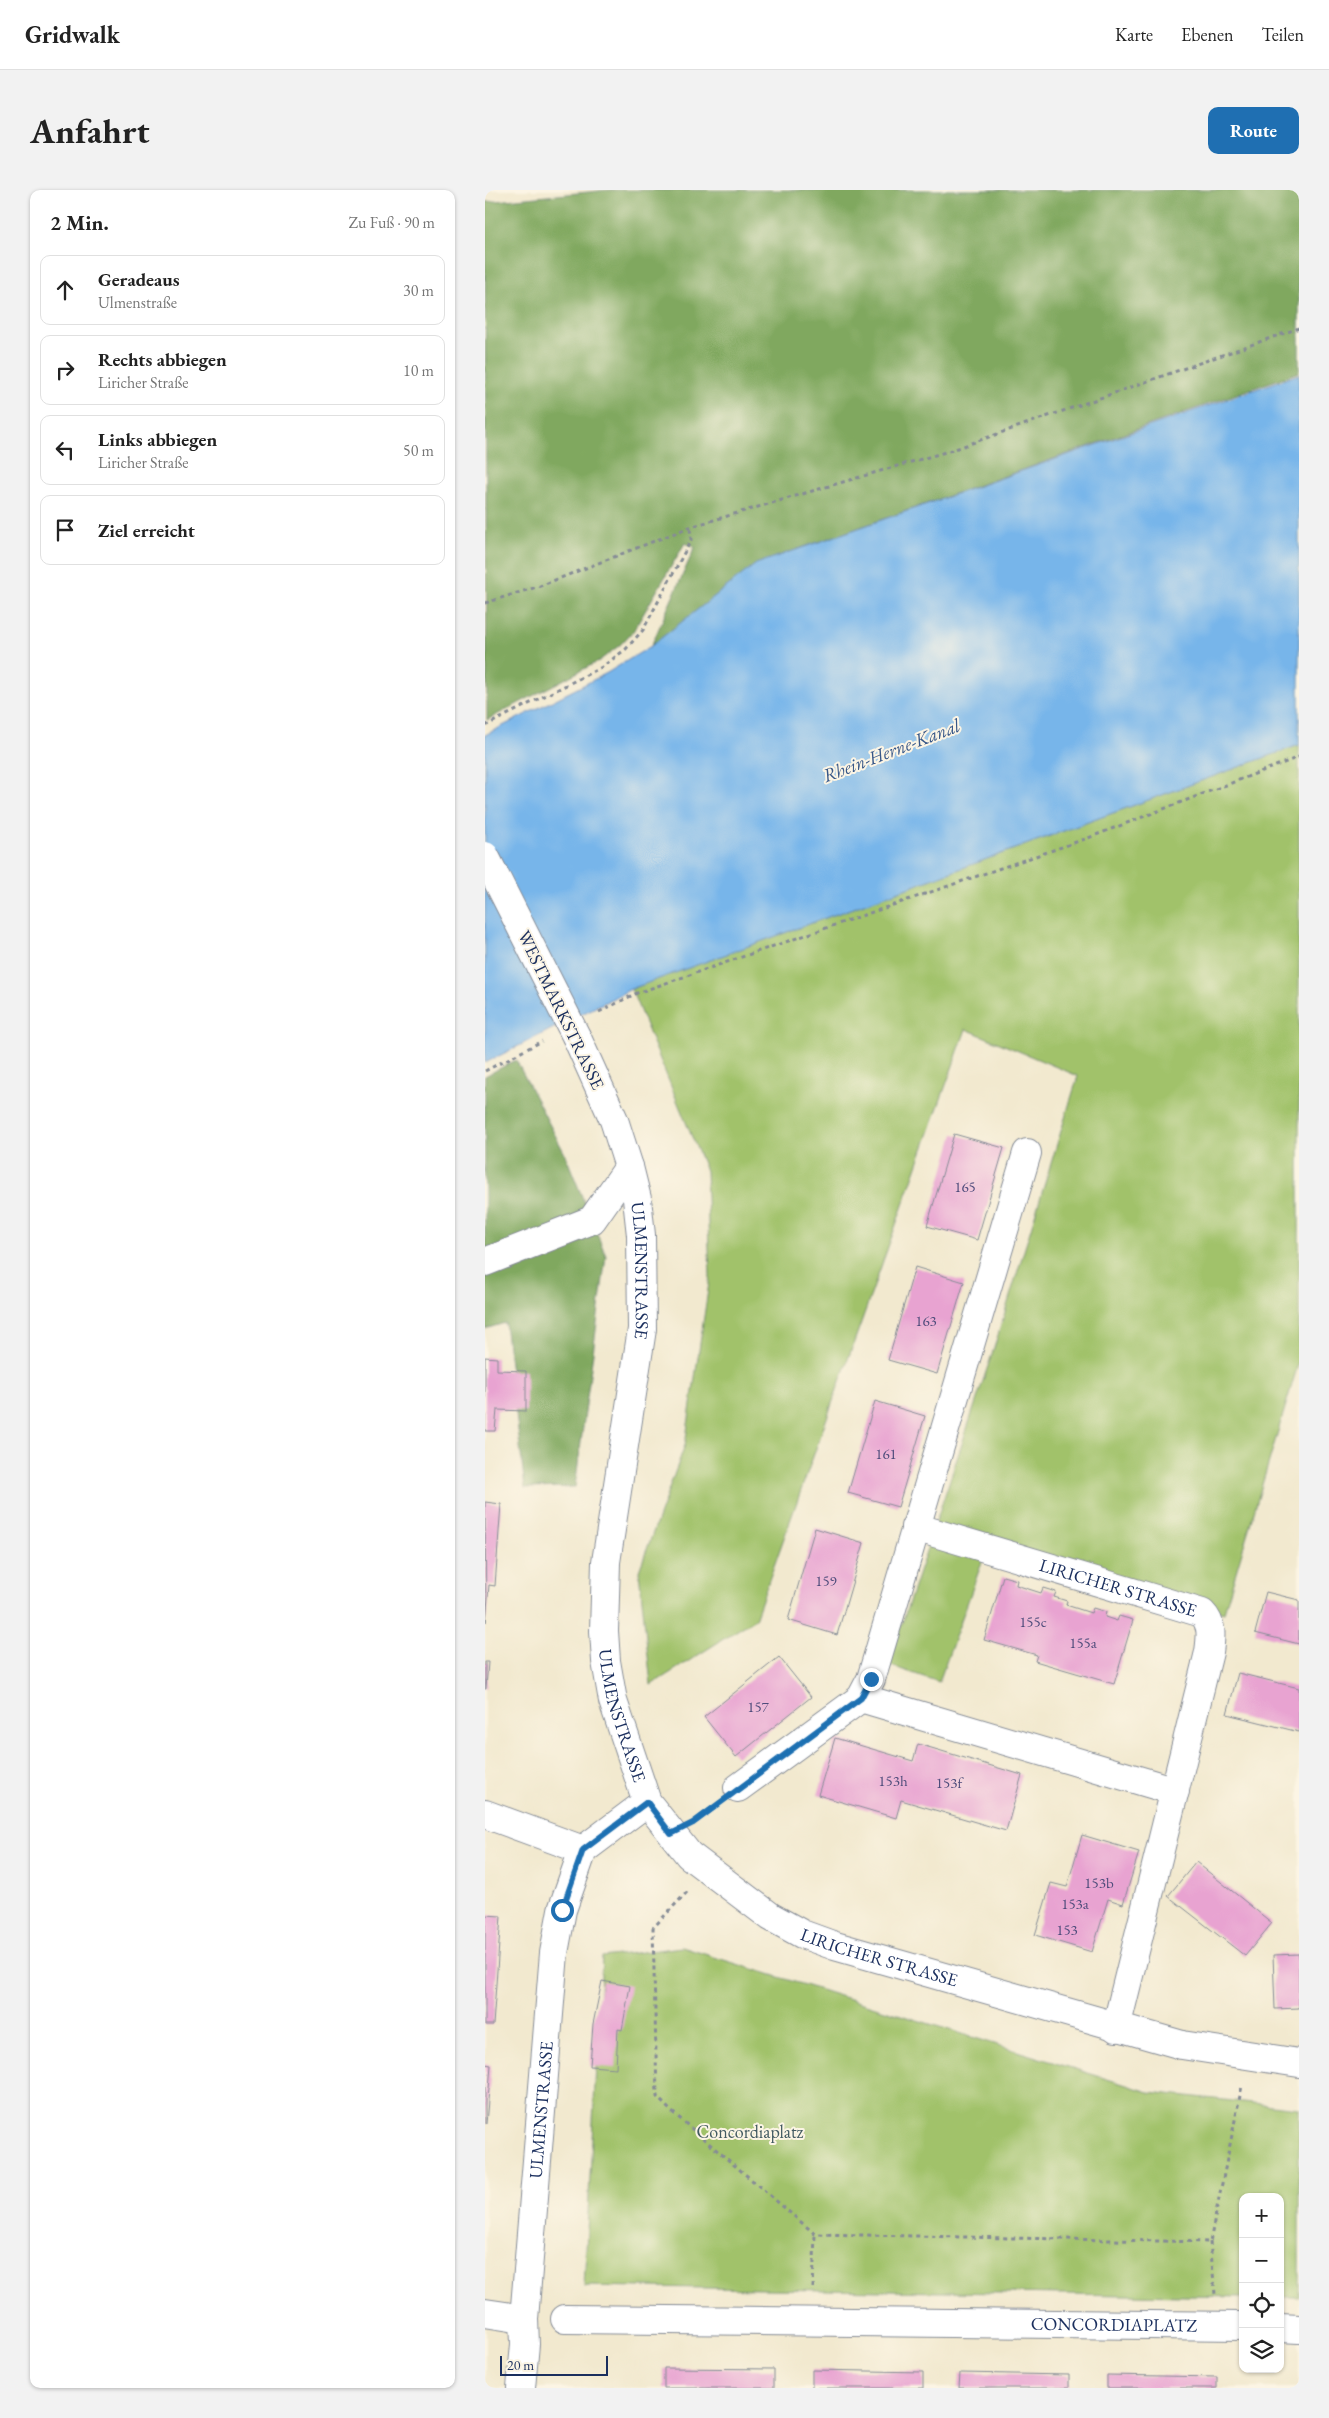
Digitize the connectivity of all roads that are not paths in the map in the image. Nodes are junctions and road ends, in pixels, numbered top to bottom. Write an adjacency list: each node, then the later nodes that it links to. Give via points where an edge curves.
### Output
1 (485, 856): 3 (street, WESTMARKSTRASSE, bridge, via 577,1038 614,1120)
2 (1027, 1153): 5 (street)
3 (629, 1167): 4 (street, via 592,1220); 9 (street, ULMENSTRASSE, via 641,1235 642,1329 606,1562 603,1605 609,1682)
4 (485, 1262)
5 (915, 1526): 6 (street, via 871,1679); 8 (street, LIRICHER STRASSE, via 1202,1613 1210,1628 1209,1652)
6 (861, 1698): 7 (street); 8 (street)
7 (738, 1788)
8 (1175, 1791): 12 (street, LIRICHER STRASSE)
9 (647, 1802): 11 (street, ULMENSTRASSE); 12 (street, LIRICHER STRASSE, via 689,1855 771,1917 802,1934)
10 (485, 1814): 11 (street)
11 (583, 1850): 15 (street, ULMENSTRASSE, via 562,1910 554,1953)
12 (1116, 2028): 13 (street, LIRICHER STRASSE, via 1182,2045)
13 (1299, 2063)
14 (485, 2313): 15 (street)
15 (524, 2318): 20 (street, ULMENSTRASSE)
16 (565, 2319): 17 (street, CONCORDIAPLATZ)
17 (1230, 2326)
18 (1284, 2328): 19 (street)
19 (1299, 2329)
20 (521, 2388)

